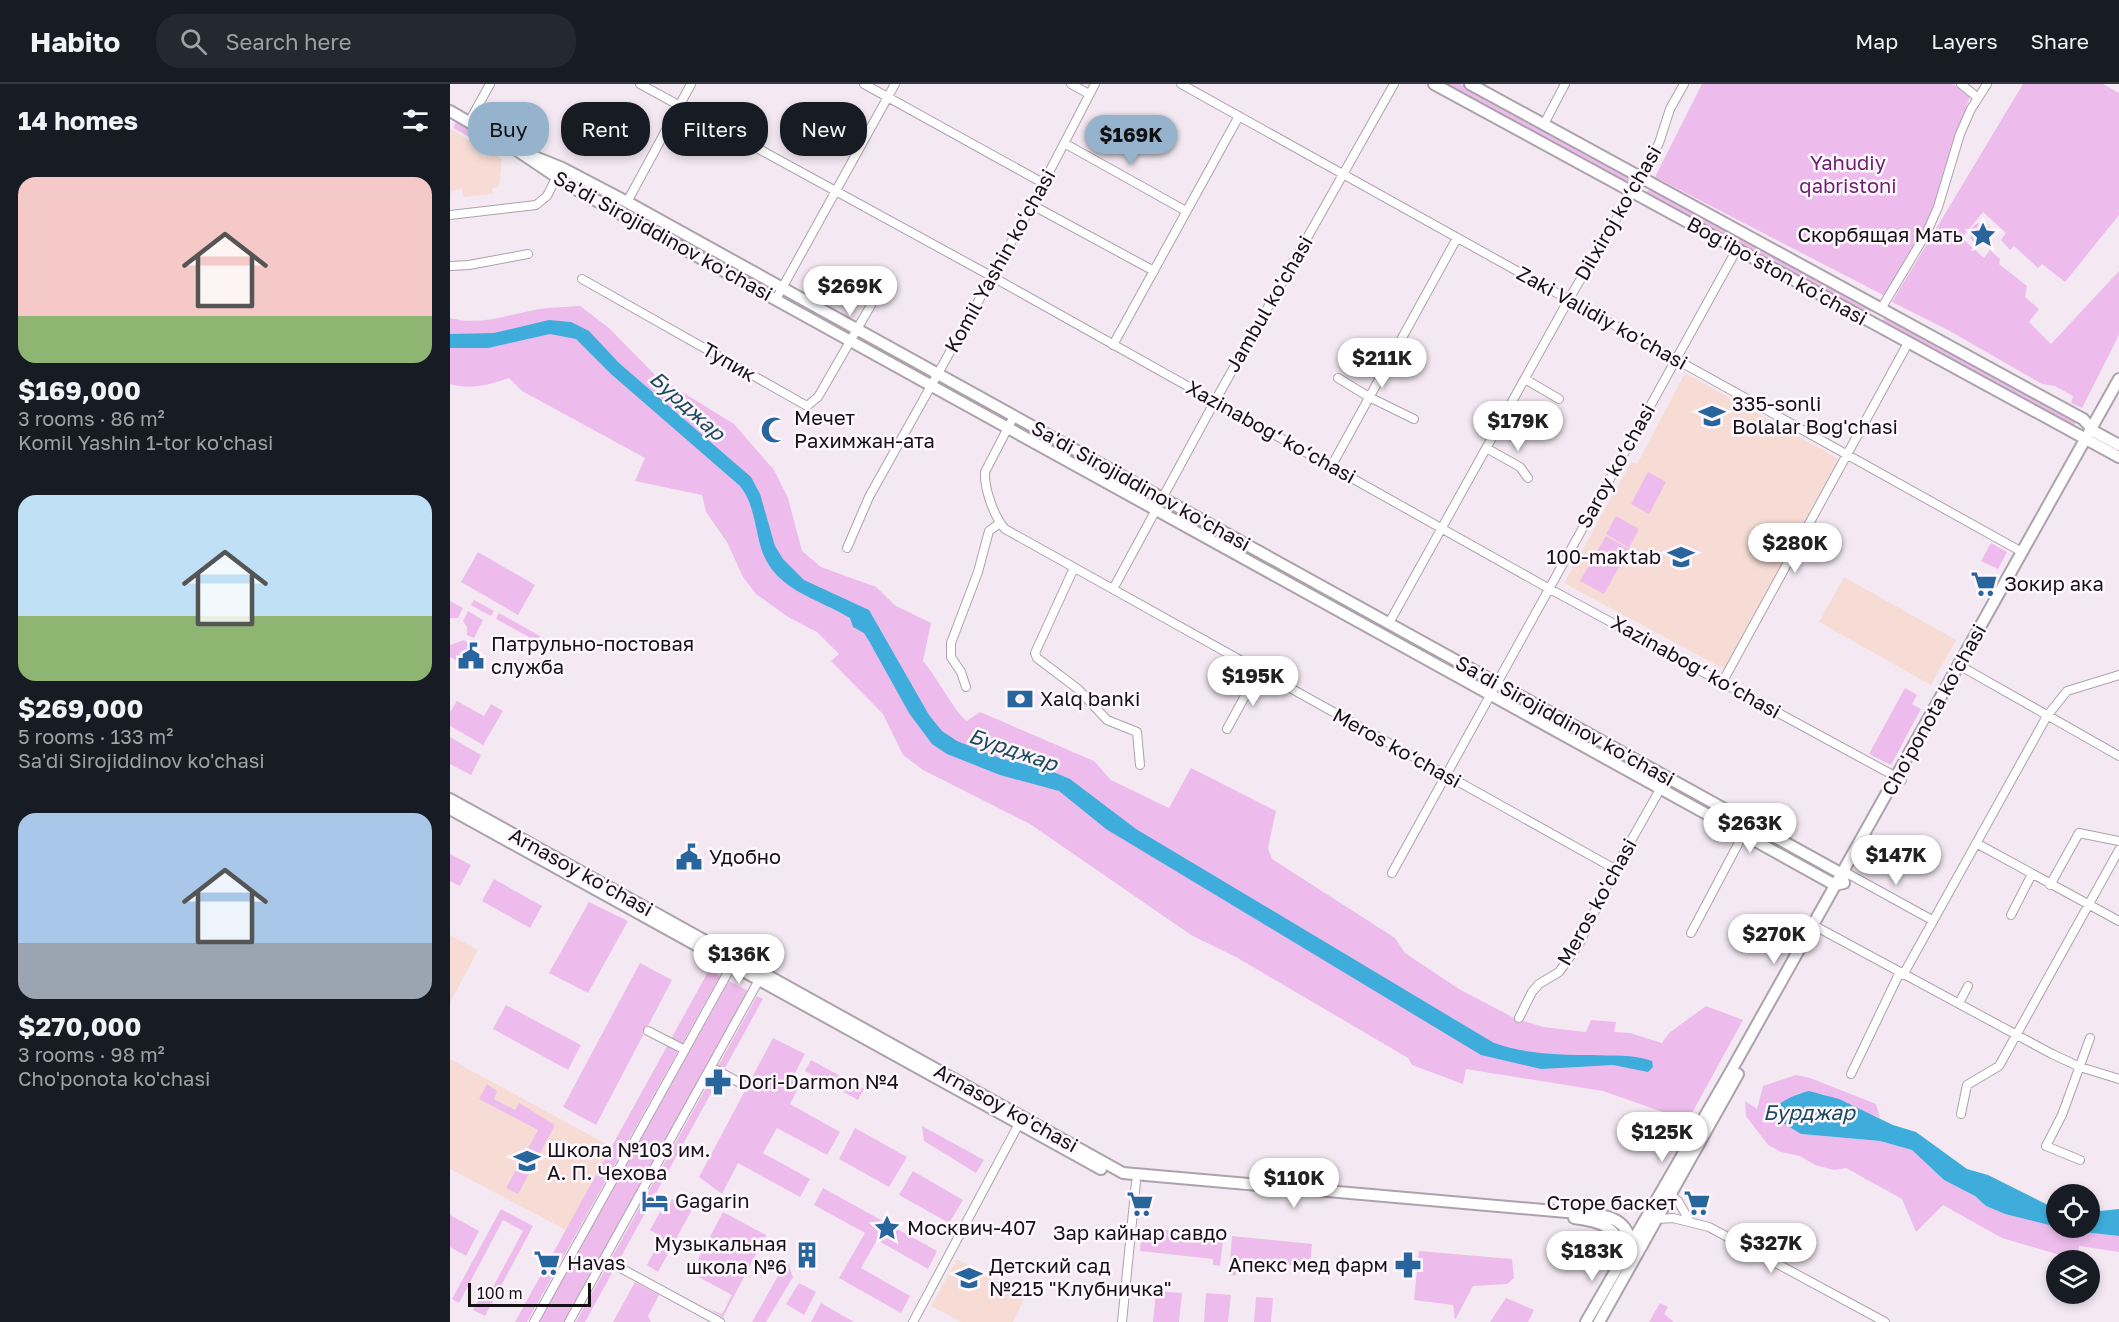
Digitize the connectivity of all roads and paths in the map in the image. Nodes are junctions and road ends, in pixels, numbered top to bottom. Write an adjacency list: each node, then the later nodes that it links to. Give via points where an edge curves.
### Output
1 (490, 84): 19 (street)
2 (640, 84): 20 (street, Xazinabog‘ ko‘chasi)
3 (691, 84): 21 (street)
4 (864, 84): 17 (street)
5 (895, 84): 17 (street)
6 (1071, 84): 16 (street)
7 (1095, 84): 16 (street, Komil Yashin koʻchasi)
8 (1181, 84): 23 (street, Zaki Validiy ko'chasi)
9 (1394, 84): 31 (street, Jambul ko'chasi)
10 (1434, 84): 35 (street, Bogʻiboʻston koʻchasi)
11 (1470, 84): 25 (street, Bogʻiboʻston koʻchasi)
12 (1565, 84): 25 (street)
13 (1684, 84): 32 (street, Dilxiroj ko‘chasi)
14 (1961, 84): 18 (street)
15 (1988, 84): 18 (street)
16 (1089, 94): 27 (street, Komil Yashin koʻchasi)
17 (888, 97): 33 (street); 34 (street)
18 (1978, 98): 51 (street, via 1960,134 1927,232)
19 (480, 102)
20 (673, 102)
21 (681, 102)
22 (450, 111): 24 (street, Sa'di Sirojiddinov ko'chasi)
23 (1239, 116): 31 (street, Zaki Validiy ko'chasi); 38 (street)
24 (468, 121)
25 (1544, 124): 32 (street, Bogʻiboʻston koʻchasi)
26 (662, 137): 36 (street)
27 (1064, 143): 33 (street, Komil Yashin koʻchasi); 38 (street)
28 (768, 154): 34 (street, Xazinabog‘ ko‘chasi)
29 (530, 156): 30 (street, Sa'di Sirojiddinov ko'chasi)
30 (559, 172): 36 (street, Sa'di Sirojiddinov ko'chasi); 39 (street, via 547,196 536,205); 48 (street, Sa'di Sirojiddinov ko'chasi)
31 (1343, 175): 40 (street, Zaki Validiy ko'chasi); 66 (street, Jambul ko'chasi)
32 (1641, 177): 35 (street, Dilxiroj ko‘chasi); 51 (street, Bogʻiboʻston koʻchasi)
33 (1043, 183): 37 (street, Komil Yashin koʻchasi)
34 (836, 192): 45 (street, Xazinabog‘ ko‘chasi); 47 (street)
35 (1632, 192): 41 (street, Bogʻiboʻston koʻchasi); 49 (street, Dilxiroj ko‘chasi)
36 (627, 202): 47 (street, Sa'di Sirojiddinov ko'chasi)
37 (1032, 205): 44 (street); 45 (street, Komil Yashin koʻchasi)
38 (1186, 212): 44 (street)
39 (450, 215)
40 (1457, 238): 49 (street, Zaki Validiy ko'chasi); 64 (street)
41 (1737, 249): 52 (street, Bogʻiboʻston koʻchasi); 57 (street, Saroy ko‘chasi)
42 (528, 254): 43 (street)
43 (450, 266)
44 (1154, 271): 56 (street)
45 (992, 276): 56 (street, Xazinabog‘ ko‘chasi); 58 (street, Komil Yashin koʻchasi)
46 (582, 279): 54 (street, Тупик, via 807,406 818,397)
47 (782, 287): 48 (street); 53 (street, Sa'di Sirojiddinov ko'chasi)
48 (776, 299): 54 (street, Sa'di Sirojiddinov ko'chasi)
49 (1569, 299): 57 (street, Zaki Validiy ko'chasi); 60 (street, Dilxiroj ko‘chasi)
50 (871, 305): 53 (street)
51 (1881, 309): 52 (street); 70 (street, Bogʻiboʻston koʻchasi)
52 (1873, 324): 55 (street, Bogʻiboʻston koʻchasi)
53 (858, 329): 54 (street); 58 (street, Sa'di Sirojiddinov ko'chasi)
54 (851, 341): 62 (street, Sa'di Sirojiddinov ko'chasi)
55 (1908, 344): 70 (street, Bogʻiboʻston koʻchasi); 73 (street)
56 (1113, 345): 66 (street, Xazinabog‘ ko‘chasi)
57 (1675, 360): 73 (street, Zaki Validiy ko'chasi); 84 (street, Saroy ko‘chasi)
58 (938, 374): 62 (street, Komil Yashin koʻchasi); 67 (street, Sa'di Sirojiddinov ko'chasi)
59 (1338, 378): 64 (street)
60 (1525, 379): 65 (street); 72 (street, Dilxiroj ko‘chasi)
61 (2119, 379): 70 (street, Cho'ponota ko'chasi)
62 (932, 386): 69 (street, Sa'di Sirojiddinov ko'chasi); 81 (street, Komil Yashin koʻchasi, via 869,497)
63 (2119, 390): 70 (street, Cho'ponota ko'chasi)
64 (1369, 397): 68 (street); 75 (street)
65 (1559, 399)
66 (1215, 401): 75 (street, Xazinabog‘ ko‘chasi); 77 (street, Jambul ko'chasi)
67 (1014, 416): 69 (street); 77 (street, Sa'di Sirojiddinov ko'chasi)
68 (1414, 419)
69 (1008, 428): 78 (street, Sa'di Sirojiddinov ko'chasi); 79 (street, via 985,472)
70 (2091, 435): 71 (street, Bogʻiboʻston koʻchasi); 74 (street, Bogʻiboʻston koʻchasi); 82 (street, Cho'ponota ko'chasi); 87 (street, Cho'ponota ko'chasi)
71 (2119, 445)
72 (1488, 449): 76 (street, via 1520,467); 80 (street, Dilxiroj ko‘chasi)
73 (1846, 455): 82 (street, Zaki Validiy ko'chasi); 90 (street)
74 (2119, 457)
75 (1332, 465): 80 (street, Xazinabog‘ ko‘chasi)
76 (1528, 478)
77 (1163, 498): 78 (street, Jambul ko'chasi); 86 (street, Sa'di Sirojiddinov ko'chasi)
78 (1157, 510): 85 (street, Jambul ko'chasi); 93 (street, Sa'di Sirojiddinov ko'chasi)
79 (1000, 523): 83 (street, Meros ko‘chasi); 92 (street, via 989,531 951,643 951,657)
80 (1442, 528): 84 (street, Xazinabog‘ ko‘chasi); 86 (street, Dilxiroj ko‘chasi)
81 (848, 548)
82 (2022, 552): 87 (street, Cho'ponota ko'chasi)
83 (1074, 568): 85 (street, Meros ko‘chasi); 97 (street, via 1035,653 1107,720 1140,735)
84 (1548, 588): 90 (street, Xazinabog‘ ko‘chasi); 91 (street, Saroy ko‘chasi)
85 (1113, 589): 88 (street, Meros ko‘chasi)
86 (1389, 623): 91 (street, Sa'di Sirojiddinov ko'chasi)
87 (1961, 667): 94 (street); 100 (street, Cho'ponota ko'chasi)
88 (1258, 672): 95 (street); 98 (street, Meros ko‘chasi)
89 (2119, 675): 94 (street, via 2067,691)
90 (1723, 681): 100 (street, Xazinabog‘ ko‘chasi)
91 (1496, 682): 93 (street, Saroy ko‘chasi); 99 (street, Sa'di Sirojiddinov ko'chasi)
92 (966, 687)
93 (1490, 694): 98 (street, Saroy ko‘chasi); 101 (street, Sa'di Sirojiddinov ko'chasi)
94 (2047, 716): 96 (street); 107 (street)
95 (1227, 729)
96 (2119, 756)
97 (1140, 765)
98 (1445, 774): 109 (street, Meros ko‘chasi); 110 (street, Saroy ko‘chasi)
99 (1667, 777): 101 (street, Meros ko'chasi); 104 (street, Sa'di Sirojiddinov ko'chasi)
100 (1899, 778): 112 (street, Cho'ponota ko'chasi)
101 (1661, 789): 105 (street, Sa'di Sirojiddinov ko'chasi); 109 (street, Meros ko'chasi)
102 (450, 799): 120 (street, Arnasoy ko'chasi)
103 (450, 809): 120 (street, Arnasoy ko'chasi)
104 (1750, 823): 105 (street); 112 (street, Sa'di Sirojiddinov ko'chasi)
105 (1744, 834): 112 (street, Sa'di Sirojiddinov ko'chasi); 119 (street)
106 (2119, 842): 113 (street, via 2079,832)
107 (1976, 843): 111 (street); 116 (street)
108 (2119, 850): 114 (street)
109 (1615, 869): 125 (street, Meros ko'chasi, via 1579,944 1559,972 1532,992)
110 (1392, 873)
111 (2032, 874): 113 (street); 115 (street)
112 (1843, 877): 116 (street); 118 (street, Cho'ponota ko'chasi)
113 (2049, 885): 114 (street)
114 (2087, 904): 117 (street); 127 (street)
115 (2011, 915)
116 (1932, 920): 121 (street)
117 (2119, 921)
118 (1816, 927): 121 (street); 135 (street, Cho'ponota ko'chasi)
119 (1690, 933)
120 (734, 962): 122 (street, Arnasoy ko'chasi); 129 (street)
121 (1901, 975): 124 (street); 132 (street)
122 (761, 977): 130 (street); 137 (street, Arnasoy ko'chasi)
123 (1968, 986): 124 (street)
124 (1959, 1003): 127 (street)
125 (1519, 1018)
126 (648, 1031): 129 (street)
127 (2015, 1035): 131 (street); 136 (street, via 1999,1066 1967,1085)
128 (2090, 1038): 131 (street)
129 (685, 1050): 149 (street)
130 (711, 1067): 134 (street); 148 (street)
131 (2080, 1067): 133 (street); 138 (street, via 2046,1146)
132 (1851, 1074)
133 (2119, 1079)
134 (742, 1084)
135 (1719, 1100): 141 (street, Cho'ponota ko'chasi); 142 (street, Cho'ponota ko'chasi)
136 (1961, 1114)
137 (1021, 1120): 139 (street, Arnasoy ko'chasi, via 1117,1178); 152 (street)
138 (2080, 1160)
139 (1136, 1178): 140 (street, Arnasoy ko'chasi); 153 (street)
140 (1324, 1194): 144 (street, Arnasoy ko'chasi, via 1590,1213); 145 (street, Arnasoy ko'chasi)
141 (1670, 1194): 142 (street, Cho'ponota ko'chasi); 143 (street)
142 (1652, 1219): 143 (street, Arnasoy ko'chasi); 144 (street, Arnasoy ko'chasi); 146 (street, Cho'ponota ko'chasi); 147 (street, Cho'ponota ko'chasi)
143 (1689, 1220): 156 (street, Arnasoy ko'chasi, via 1724,1234)
144 (1621, 1222): 145 (street, Arnasoy ko'chasi); 146 (street)
145 (1602, 1224): 147 (street, via 1617,1236)
146 (1631, 1241): 147 (street)
147 (1628, 1258): 154 (street, Cho'ponota ko'chasi); 155 (street, Cho'ponota ko'chasi)
148 (604, 1259): 150 (street); 151 (street)
149 (534, 1322)
150 (569, 1322)
151 (720, 1322)
152 (913, 1322)
153 (1122, 1322)
154 (1586, 1322)
155 (1599, 1322)
156 (1885, 1322)

